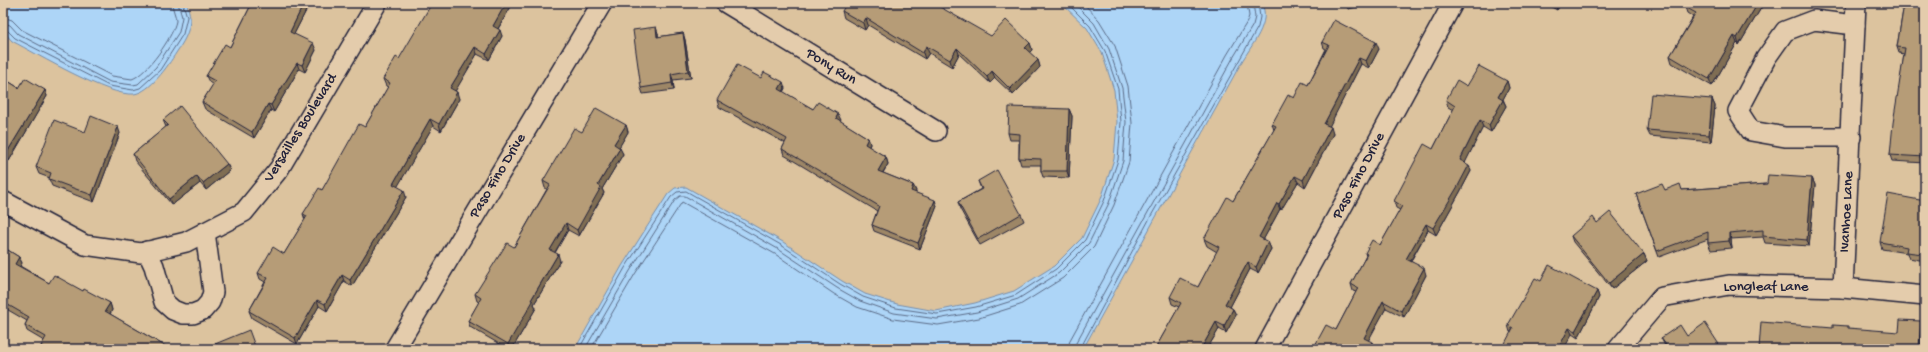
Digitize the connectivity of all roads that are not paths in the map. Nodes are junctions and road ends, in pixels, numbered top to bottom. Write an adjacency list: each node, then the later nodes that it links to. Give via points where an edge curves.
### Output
1 (377, 3): 10 (street, Versailles Boulevard, via 279,168 244,212)
2 (602, 3): 14 (street, Paso Fino Drive)
3 (726, 3): 7 (street, Pony Run)
4 (1453, 3): 15 (street, Paso Fino Drive)
5 (1856, 3): 6 (street, Ivanhoe Lane)
6 (1856, 25): 8 (street, Ivanhoe Lane); 8 (street, via 1814,20 1785,31 1766,58 1738,111 1751,131 1785,138)
7 (936, 131)
8 (1852, 136): 12 (street, Ivanhoe Lane)
9 (3, 201): 11 (street, Versailles Boulevard, via 85,245 141,253)
10 (205, 232): 11 (street, Versailles Boulevard, via 186,242); 11 (street, via 214,292 203,310 193,314 173,310 164,302)
11 (147, 251)
12 (1843, 288): 13 (street, Longleaf Lane); 16 (street, Longleaf Lane, via 1729,285 1662,297)
13 (1925, 296)
14 (394, 349)
15 (1266, 349)
16 (1618, 349)

